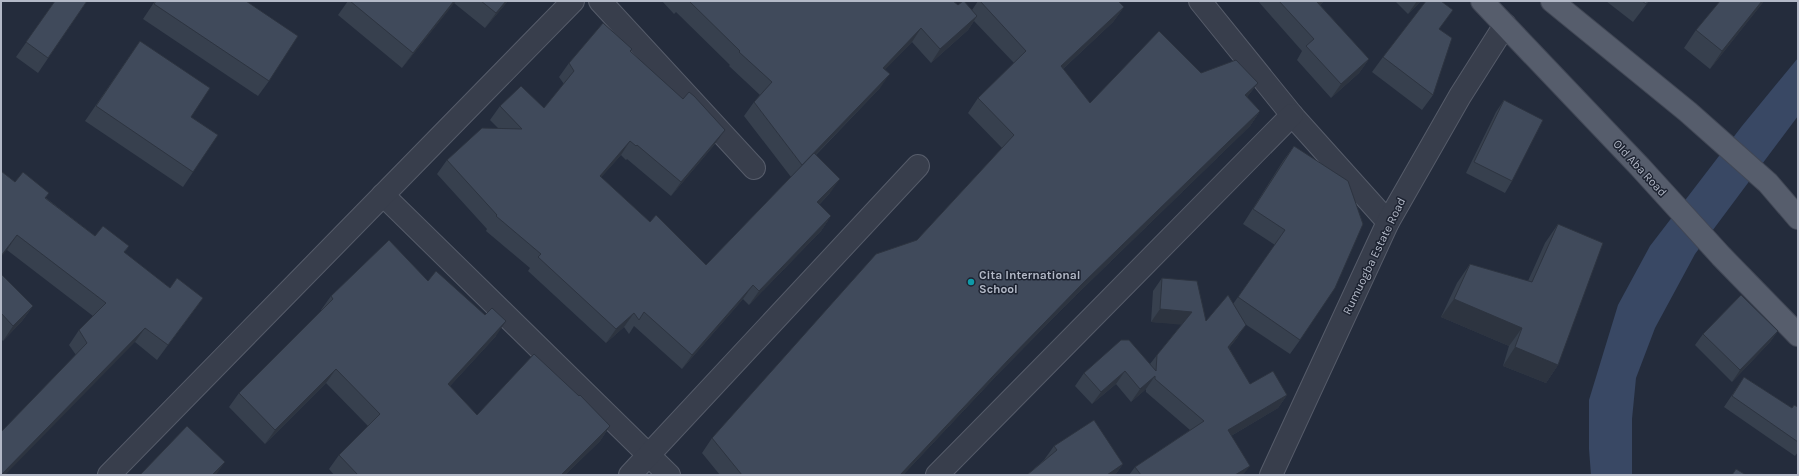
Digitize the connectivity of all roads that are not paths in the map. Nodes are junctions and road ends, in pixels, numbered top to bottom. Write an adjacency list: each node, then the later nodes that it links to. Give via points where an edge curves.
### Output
1 (573, 1): 10 (street)
2 (600, 1): 9 (street)
3 (1200, 1): 7 (street)
4 (1482, 1): 6 (main road, Old Aba Road)
5 (1552, 1): 11 (main road, via 1688,112 1768,184)
6 (1505, 25): 12 (street, Rumuogba Estate Road, via 1460,96); 13 (main road, Old Aba Road)
7 (1292, 115): 12 (street); 18 (street)
8 (918, 166): 14 (street)
9 (754, 168)
10 (383, 194): 14 (street); 15 (street)
11 (1798, 218)
12 (1388, 222): 19 (street, Rumuogba Estate Road)
13 (1798, 335)
14 (649, 456): 16 (street); 17 (street)
15 (109, 475)
16 (630, 475)
17 (669, 475)
18 (937, 475)
19 (1271, 475)

